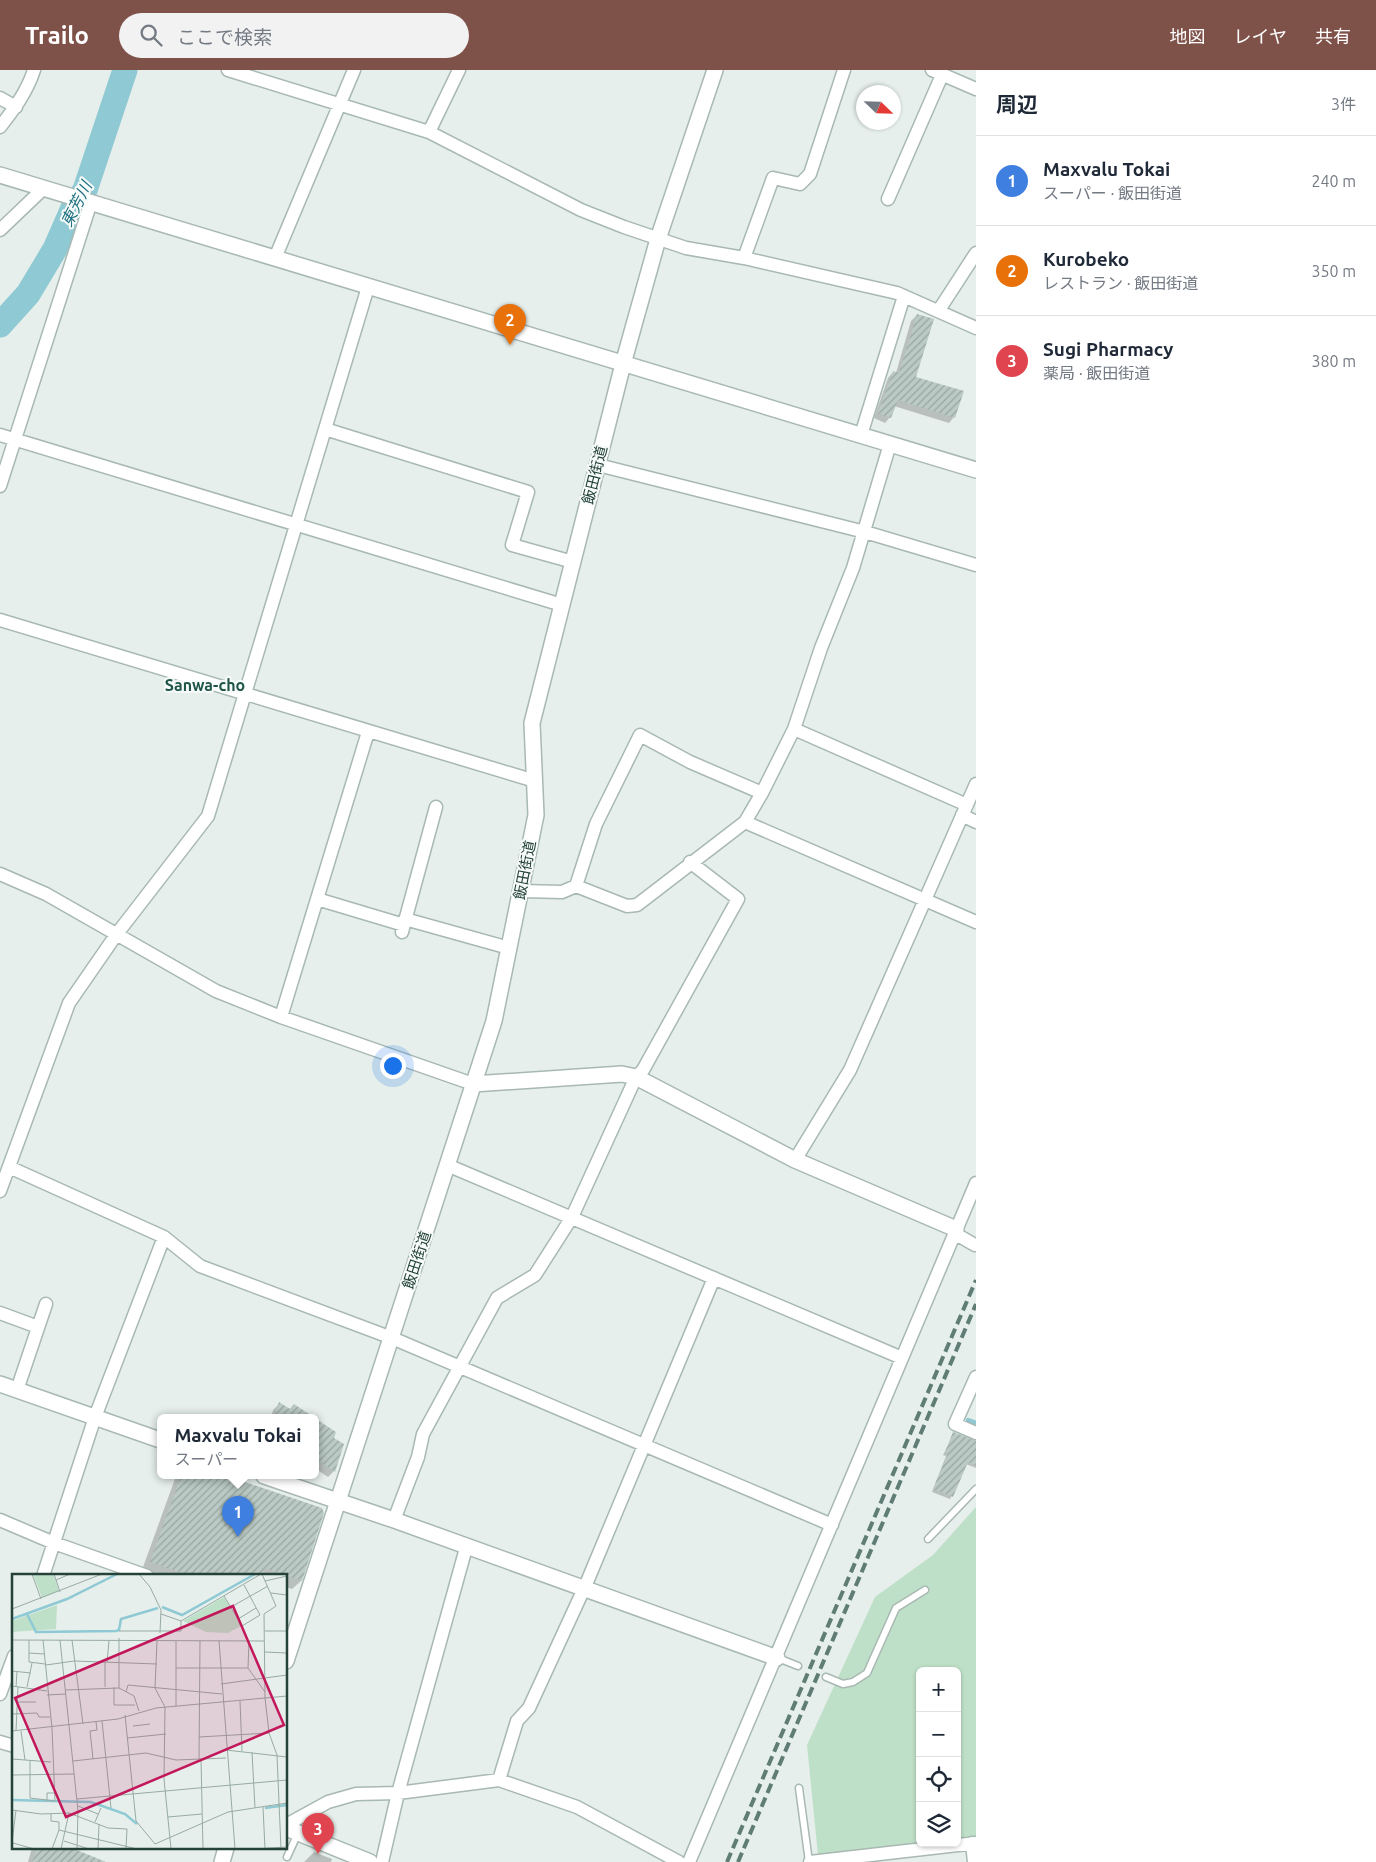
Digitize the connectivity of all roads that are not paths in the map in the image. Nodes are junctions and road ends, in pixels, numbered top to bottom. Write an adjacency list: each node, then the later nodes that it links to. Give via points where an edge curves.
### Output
1 (34, 70): 11 (street)
2 (228, 70): 10 (street)
3 (354, 70): 10 (street)
4 (459, 70): 13 (street)
5 (715, 70): 19 (street, 飯田街道)
6 (844, 70): 22 (street, via 810,174 800,184 773,178)
7 (937, 72): 8 (street); 16 (street)
8 (976, 90)
9 (0, 98): 11 (street)
10 (340, 105): 13 (street); 21 (street)
11 (16, 107): 12 (street)
12 (0, 127)
13 (429, 132): 19 (street, via 581,210)
14 (0, 175): 15 (street)
15 (44, 188): 17 (street); 18 (street)
16 (888, 199)
17 (91, 202): 21 (street); 31 (street)
18 (0, 230)
19 (658, 239): 22 (street, via 686,248); 27 (street, 飯田街道)
20 (976, 253): 25 (street)
21 (276, 258): 23 (street)
22 (744, 258): 24 (street)
23 (368, 287): 27 (street); 28 (street)
24 (904, 296): 25 (street); 30 (street)
25 (939, 310): 26 (street)
26 (976, 328)
27 (623, 364): 30 (street); 33 (street, 飯田街道)
28 (325, 430): 36 (street); 38 (street, via 528,492 512,545)
29 (0, 435): 31 (street)
30 (861, 435): 32 (street)
31 (15, 440): 35 (street); 36 (street)
32 (890, 444): 34 (street); 37 (street)
33 (598, 465): 37 (street); 38 (street, 飯田街道)
34 (976, 470)
35 (0, 486)
36 (296, 526): 40 (street); 42 (street)
37 (865, 532): 39 (street); 43 (street)
38 (573, 562): 40 (street, 飯田街道)
39 (976, 566)
40 (562, 605): 45 (street, 飯田街道, via 532,723)
41 (0, 620): 42 (street)
42 (244, 694): 44 (street); 60 (street, via 208,816)
43 (794, 729): 47 (street); 49 (street)
44 (368, 732): 45 (street); 56 (street)
45 (535, 781): 55 (street, 飯田街道, via 536,815)
46 (976, 784): 49 (street)
47 (762, 793): 50 (street); 54 (street, via 690,762 640,735 596,824)
48 (436, 807): 59 (street)
49 (965, 810): 51 (street); 57 (street)
50 (745, 822): 52 (street); 57 (street)
51 (976, 822)
52 (690, 862): 54 (street, via 637,905 627,906); 63 (street, via 738,899 643,1070)
53 (0, 874): 60 (street, via 46,894)
54 (576, 886): 55 (street, via 562,892)
55 (521, 891): 61 (street, 飯田街道)
56 (317, 899): 59 (street); 62 (street)
57 (924, 900): 58 (street); 65 (street, via 850,1070)
58 (976, 922)
59 (404, 925): 61 (street)
60 (116, 936): 62 (street, via 216,991); 67 (street, via 69,1003)
61 (509, 948): 64 (street, 飯田街道, via 494,1020)
62 (281, 1017): 64 (street)
63 (636, 1077): 64 (street, via 622,1074); 65 (street); 70 (street)
64 (473, 1084): 66 (street, 飯田街道)
65 (795, 1160): 71 (street)
66 (447, 1165): 70 (street); 78 (street, 飯田街道)
67 (8, 1167): 69 (street); 72 (street)
68 (976, 1182): 71 (street)
69 (1, 1186)
70 (572, 1217): 74 (street); 80 (street, via 534,1275 497,1298)
71 (955, 1231): 73 (street); 79 (street)
72 (164, 1237): 78 (street, via 200,1266); 84 (street)
73 (975, 1245)
74 (714, 1278): 79 (street); 87 (street)
75 (46, 1304): 77 (street)
76 (0, 1313): 77 (street)
77 (38, 1327): 83 (street)
78 (392, 1338): 80 (street); 90 (street, 飯田街道)
79 (902, 1358): 93 (street)
80 (460, 1368): 87 (street); 92 (street, via 423,1434)
81 (976, 1377): 85 (street, via 955,1424)
82 (0, 1384): 83 (street)
83 (16, 1390): 84 (street)
84 (95, 1417): 86 (street); 95 (street)
85 (976, 1432)
86 (157, 1439)
87 (644, 1446): 93 (street); 99 (street)
88 (273, 1479): 90 (street)
89 (976, 1490): 94 (lane)
90 (339, 1502): 92 (street); 101 (street, 飯田街道)
91 (0, 1520): 95 (street)
92 (394, 1520): 96 (street)
93 (832, 1525): 103 (street)
94 (928, 1539)
95 (54, 1543): 97 (street); 98 (street)
96 (466, 1548): 99 (street); 110 (street)
97 (43, 1574)
98 (141, 1574)
99 (583, 1588): 103 (street); 108 (street, via 529,1708 517,1721)
100 (925, 1590): 106 (lane, via 896,1608 867,1673 843,1684)
101 (292, 1626): 102 (street, 飯田街道)
102 (288, 1650)
103 (777, 1658): 105 (lane); 120 (street)
104 (12, 1661): 107 (street)
105 (798, 1666)
106 (826, 1677)
107 (0, 1694)
108 (499, 1780): 110 (street); 119 (street, via 577,1807)
109 (800, 1788): 121 (lane)
110 (398, 1793): 111 (street, via 356,1794 328,1802); 118 (street)
111 (290, 1829): 113 (lane); 117 (street)
112 (974, 1843): 116 (street); 122 (street)
113 (288, 1848)
114 (288, 1850): 115 (lane)
115 (287, 1857)
116 (870, 1859): 121 (street)
117 (370, 1862)
118 (382, 1862)
119 (679, 1862)
120 (689, 1862)
121 (809, 1862)
122 (974, 1862)

